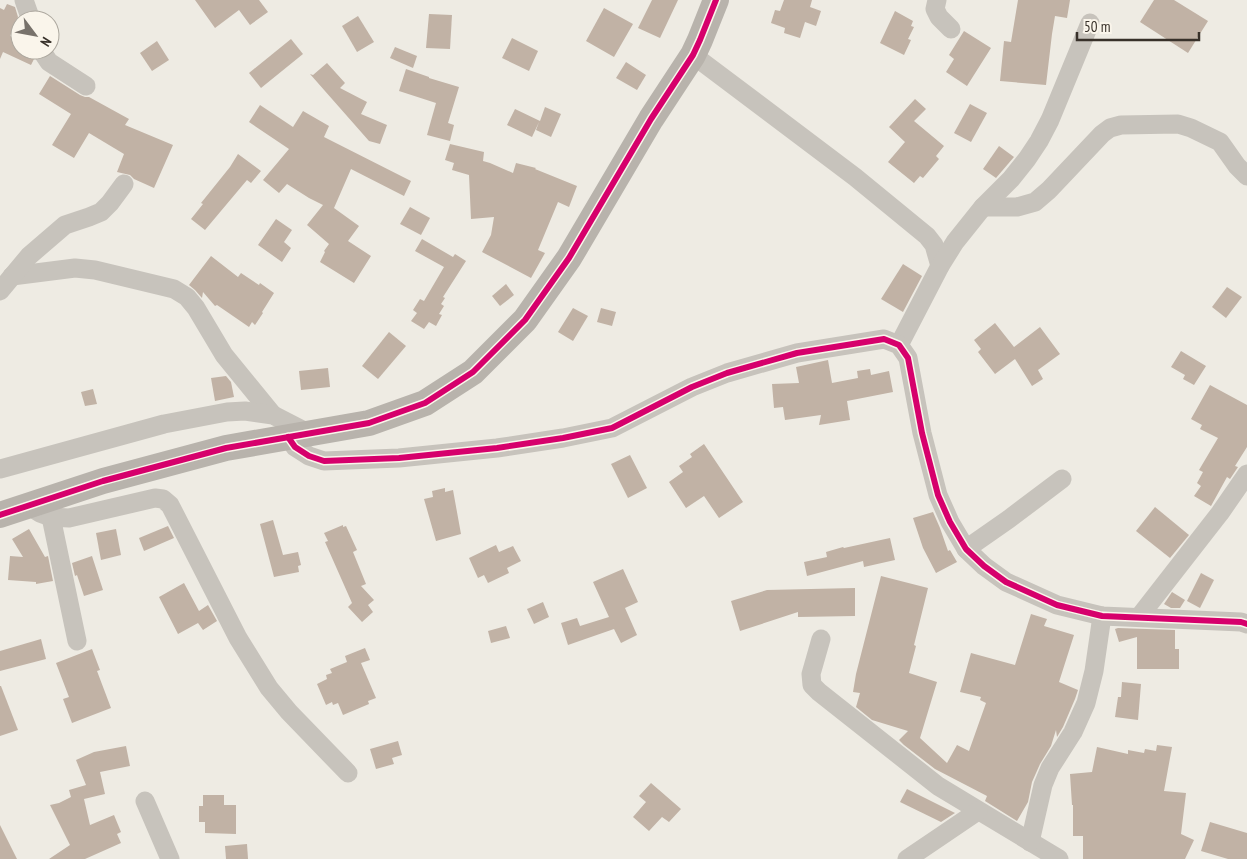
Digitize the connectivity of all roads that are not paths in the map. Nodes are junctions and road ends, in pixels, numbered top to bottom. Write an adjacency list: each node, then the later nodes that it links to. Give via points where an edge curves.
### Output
1 (716, 0): 5 (street)
2 (938, 0): 4 (street, via 935,9)
3 (1090, 23): 10 (street, via 1039,141 1011,179)
4 (951, 29)
5 (694, 54): 11 (street, via 927,236 934,245); 16 (street, via 651,119 564,265 526,320 473,372 425,403 369,423)
6 (48, 60): 7 (street)
7 (86, 86)
8 (1247, 176): 10 (street, via 1220,142 1191,128 1178,124 1121,125 1102,134 1035,202 1017,207)
9 (124, 184): 12 (street, via 101,212 65,225 29,256)
10 (983, 207): 11 (street)
11 (940, 266): 14 (street)
12 (12, 276): 13 (street); 15 (street, via 76,268 174,289 196,308 224,355)
13 (0, 291)
14 (899, 346): 16 (street, via 884,340 797,353 692,387 612,428 497,448 399,458 324,461 295,447); 22 (street, via 908,358 938,495)
15 (273, 415): 16 (street); 17 (street, via 227,412 164,424)
16 (298, 435): 20 (street, via 226,448 103,482)
17 (0, 470)
18 (1247, 474): 24 (street)
19 (1062, 479): 22 (street)
20 (40, 511): 21 (street); 27 (street); 28 (street, via 69,518 155,498 170,505 238,638 268,688)
21 (0, 515)
22 (966, 549): 23 (street, via 1006,582 1057,605)
23 (1102, 616): 24 (street); 31 (street, via 1086,703 1043,785)
24 (1139, 617): 25 (street)
25 (1247, 624)
26 (821, 639): 30 (street, via 811,674 812,684 819,692 938,786)
27 (77, 641)
28 (348, 773)
29 (145, 801): 32 (street)
30 (978, 811): 31 (street); 33 (street)
31 (1030, 842): 34 (street)
32 (170, 859)
33 (907, 859)
34 (1059, 859)

